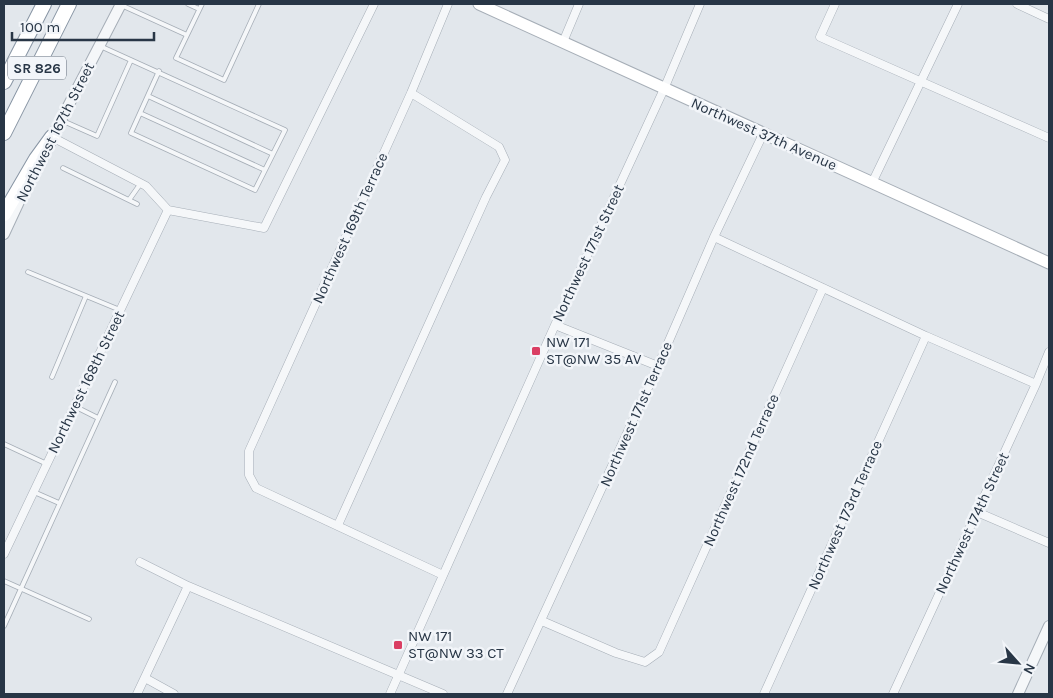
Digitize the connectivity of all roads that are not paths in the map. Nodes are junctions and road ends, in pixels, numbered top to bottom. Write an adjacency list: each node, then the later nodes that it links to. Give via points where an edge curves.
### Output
1 (44, 4): 23 (highway, SR 826)
2 (69, 4): 29 (highway, SR 826)
3 (121, 4): 17 (lane); 19 (street, Northwest 167th Street)
4 (188, 4): 15 (lane)
5 (202, 4): 15 (lane)
6 (259, 4): 17 (lane, via 224,80 176,58)
7 (374, 4): 40 (street, via 264,228)
8 (448, 4): 25 (street, Northwest 169th Terrace)
9 (479, 4): 18 (main road, Northwest 37th Avenue)
10 (579, 4): 18 (street)
11 (700, 4): 24 (street, Northwest 171st Street)
12 (835, 4): 22 (street, via 820,37)
13 (958, 4): 22 (street)
14 (1017, 4): 16 (street)
15 (199, 9): 17 (lane)
16 (1049, 19)
17 (187, 35)
18 (562, 42): 24 (main road, Northwest 37th Avenue)
19 (100, 46): 20 (lane); 28 (street, Northwest 167th Street)
20 (131, 60): 21 (lane); 28 (lane, via 97,136)
21 (159, 71): 26 (lane); 33 (lane, via 285,130)
22 (920, 81): 32 (street); 37 (street)
23 (4, 82)
24 (664, 89): 30 (main road, Northwest 37th Avenue); 49 (street, Northwest 171st Street)
25 (411, 93): 63 (street, via 499,147 505,160); 63 (street, Northwest 169th Terrace, via 249,451 249,475 256,488)
26 (148, 96): 27 (lane); 33 (lane)
27 (140, 113): 35 (lane); 35 (lane, via 131,133 255,190)
28 (61, 120): 31 (street, Northwest 167th Street)
29 (4, 133)
30 (763, 134): 37 (main road, Northwest 37th Avenue); 43 (street, Northwest 171st Terrace)
31 (52, 136): 36 (street); 41 (highway); 42 (street, Northwest 167th Street)
32 (1049, 138)
33 (273, 154): 35 (lane)
34 (63, 168): 38 (lane)
35 (265, 170)
36 (141, 183): 38 (lane); 40 (street)
37 (872, 183): 44 (main road, Northwest 37th Avenue)
38 (128, 200): 39 (lane)
39 (137, 204)
40 (168, 210): 48 (street, Northwest 168th Street)
41 (4, 214)
42 (4, 234)
43 (714, 237): 46 (street); 52 (street, Northwest 171st Terrace)
44 (1049, 263)
45 (28, 272): 47 (lane)
46 (823, 288): 50 (street); 72 (street, Northwest 172nd Terrace, via 659,652 645,662)
47 (86, 296): 48 (lane); 53 (lane)
48 (120, 310): 56 (street, Northwest 168th Street)
49 (555, 325): 52 (street); 67 (street, Northwest 171st Street)
50 (926, 336): 55 (street); 82 (street, Northwest 173rd Terrace)
51 (1049, 352): 55 (street, Northwest 174th Street)
52 (658, 366): 72 (street, Northwest 171st Terrace)
53 (52, 377)
54 (115, 382): 57 (lane)
55 (1036, 384): 62 (street, Northwest 174th Street)
56 (74, 406): 57 (lane); 59 (street, Northwest 168th Street)
57 (98, 418): 61 (lane)
58 (4, 444): 59 (lane)
59 (47, 464): 60 (street, Northwest 168th Street)
60 (34, 492): 61 (lane); 65 (street, Northwest 168th Street)
61 (59, 504): 70 (lane)
62 (977, 512): 64 (street); 83 (street, Northwest 174th Street)
63 (338, 525): 67 (street)
64 (1049, 543)
65 (4, 554)
66 (140, 562): 69 (street)
67 (443, 575): 75 (street, Northwest 171st Street)
68 (4, 581): 70 (lane)
69 (188, 586): 75 (street); 76 (street)
70 (20, 588): 71 (lane); 73 (lane)
71 (89, 619)
72 (542, 621): 81 (street, Northwest 171st Terrace)
73 (4, 626)
74 (1049, 626): 84 (street)
75 (399, 675): 79 (street, Northwest 171st Street); 80 (street)
76 (145, 678): 77 (street); 78 (street)
77 (137, 694)
78 (174, 694)
79 (390, 694)
80 (443, 694)
81 (507, 694)
82 (764, 694)
83 (893, 694)
84 (1018, 694)

